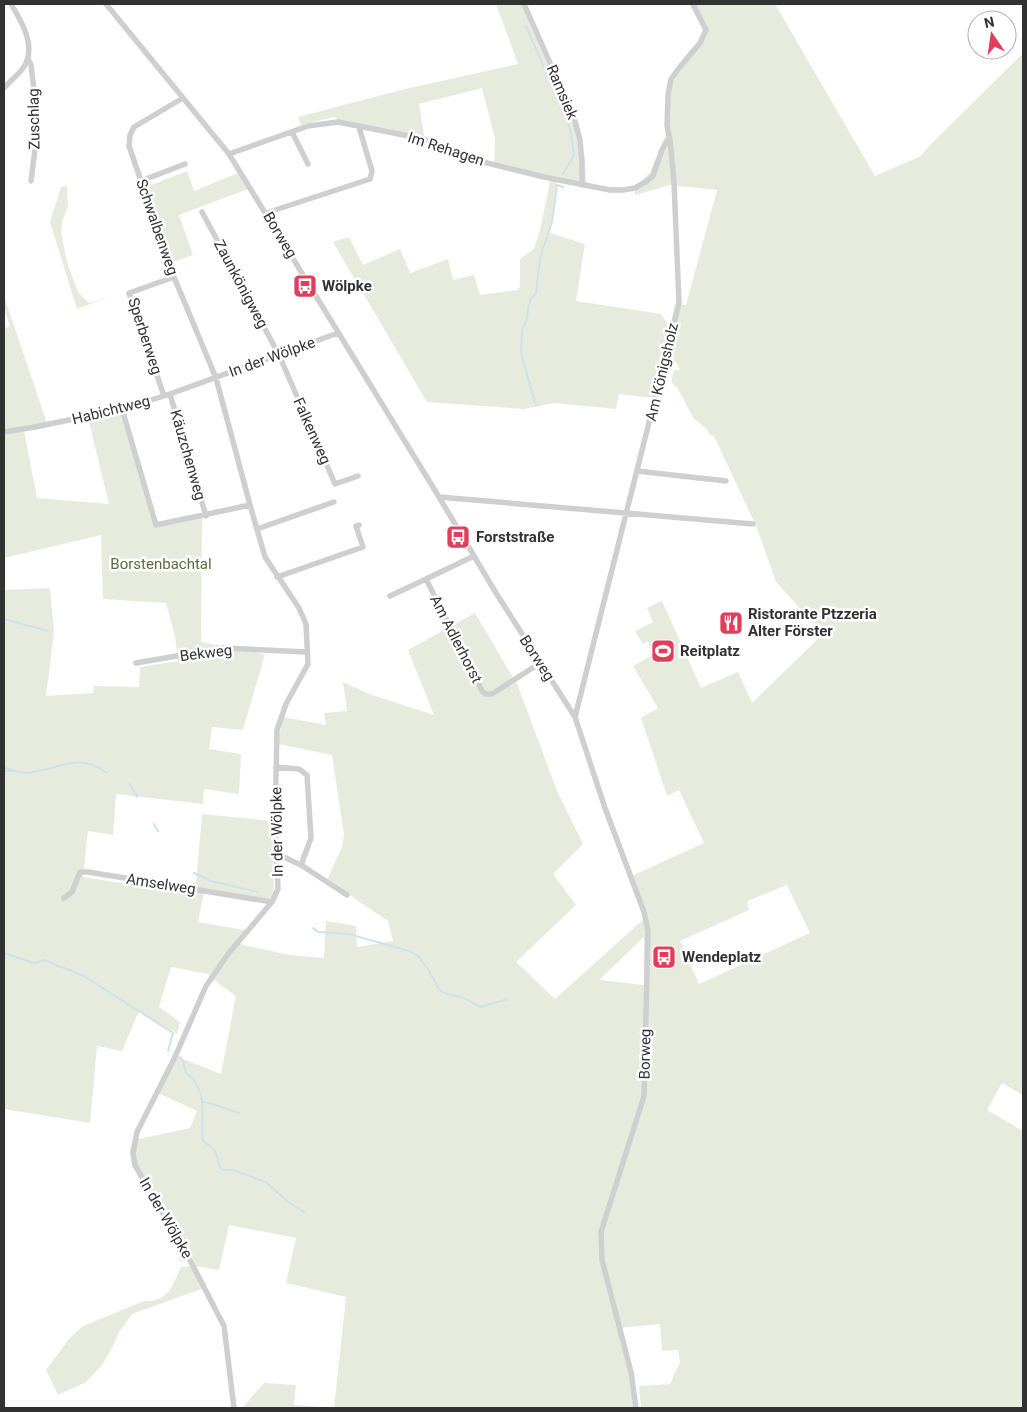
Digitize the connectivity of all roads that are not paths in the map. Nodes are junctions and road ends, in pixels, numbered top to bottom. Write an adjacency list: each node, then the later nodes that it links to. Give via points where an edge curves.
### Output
1 (11, 4): 5 (street, Zuschlag, via 25,28)
2 (107, 4): 7 (street, Borweg)
3 (524, 4): 16 (street, Ramsiek, via 574,117 580,140)
4 (692, 4): 10 (street, Am Königsholz, via 706,30 700,43 671,79 667,126)
5 (28, 59): 6 (street); 14 (street, Zuschlag, via 37,115)
6 (4, 88)
7 (183, 98): 11 (street, Borweg); 15 (street, Schwalbenweg, via 134,127 129,146)
8 (359, 127): 9 (street, Im Rehagen, via 338,122 324,123); 16 (street, Im Rehagen, via 424,139 459,156); 18 (street, via 372,171 370,179)
9 (292, 132): 11 (street, Im Rehagen); 13 (street)
10 (670, 140): 16 (street, Im Rehagen, via 662,150 652,176 640,185 610,190); 26 (street, Am Königsholz, via 679,303)
11 (229, 154): 18 (street, Borweg)
12 (185, 164): 15 (street)
13 (308, 164)
14 (31, 180)
15 (140, 181): 19 (street, Schwalbenweg)
16 (582, 185)
17 (202, 212): 21 (street, Zaunkönigweg)
18 (266, 213): 20 (street, Borweg)
19 (174, 277): 22 (street, Schwalbenweg); 23 (street, Sperberweg, via 129,292)
20 (338, 333): 21 (street, In der Wölpke); 29 (street, Borweg)
21 (279, 355): 22 (street, In der Wölpke); 27 (street, Falkenweg, via 335,484)
22 (216, 378): 23 (street, Habichtweg); 31 (street, In der Wölpke)
23 (167, 395): 24 (street, Habichtweg); 33 (street, Käuzchenweg)
24 (122, 409): 25 (street, Habichtweg); 33 (street, via 156,525)
25 (4, 432)
26 (637, 471): 28 (street); 32 (street, Am Königsholz)
27 (358, 476)
28 (726, 481)
29 (440, 497): 32 (street); 37 (street, Borweg)
30 (334, 502): 36 (street)
31 (250, 505): 33 (street); 36 (street, In der Wölpke)
32 (626, 513): 34 (street); 44 (street, Am Königsholz)
33 (206, 516)
34 (753, 524)
35 (359, 525): 38 (street, via 356,526 363,547)
36 (257, 529): 38 (street, In der Wölpke, via 265,557)
37 (474, 556): 39 (street, Am Adlerhorst); 43 (street, Borweg)
38 (278, 577): 41 (street, In der Wölpke, via 306,624)
39 (426, 579): 40 (street, Am Adlerhorst); 43 (street, Am Adlerhorst, via 486,694 492,694)
40 (390, 596)
41 (306, 652): 42 (street, Bekweg, via 223,648); 45 (street, In der Wölpke, via 308,664 280,718)
42 (136, 663)
43 (540, 663): 44 (street, Borweg)
44 (575, 717): 52 (street, Borweg, via 648,931 644,1096 601,1232 602,1260 631,1372)
45 (276, 767): 46 (street, In der Wölpke); 47 (street, via 299,769 307,775 311,838)
46 (275, 853): 47 (street); 50 (street, In der Wölpke, via 278,889)
47 (301, 865): 48 (street)
48 (347, 895)
49 (64, 898): 50 (street, Amselweg, via 72,892 80,872 88,872)
50 (272, 902): 51 (street, In der Wölpke, via 206,986 137,1132 133,1153 135,1165 224,1326)
51 (234, 1408)
52 (636, 1408)

